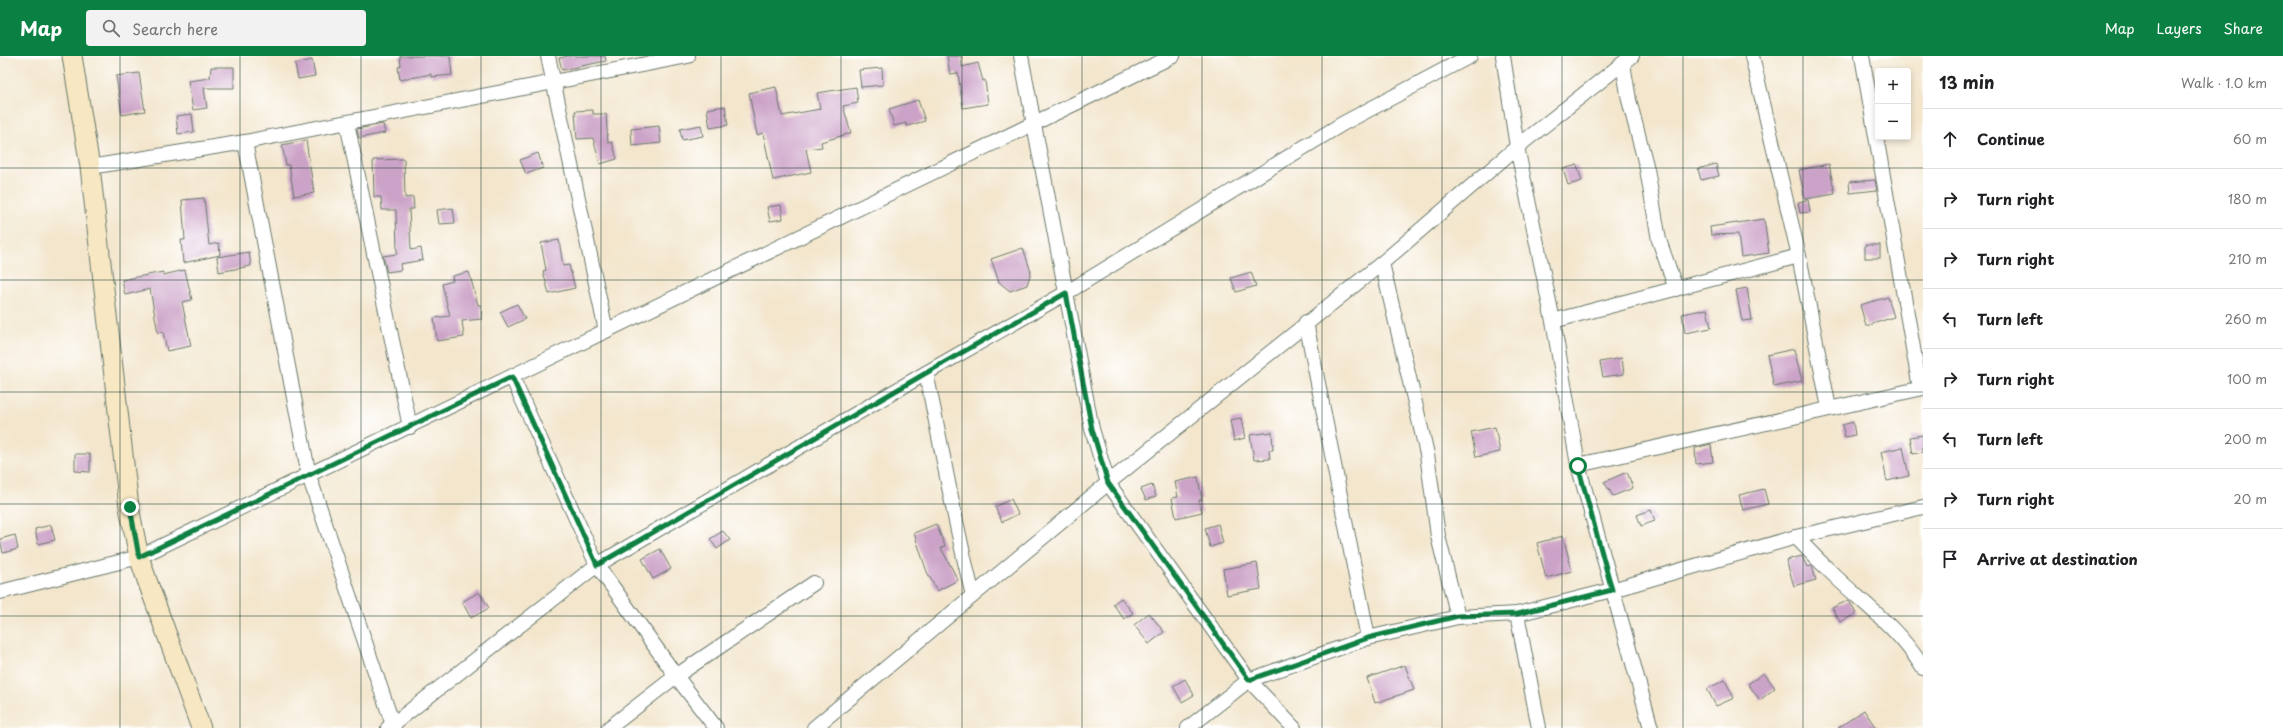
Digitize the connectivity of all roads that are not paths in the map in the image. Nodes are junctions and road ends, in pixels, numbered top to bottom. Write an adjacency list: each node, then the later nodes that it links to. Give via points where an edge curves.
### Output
1 (72, 56): 16 (street)
2 (548, 56): 11 (street)
3 (688, 56): 11 (street)
4 (1020, 56): 13 (street)
5 (1173, 56): 13 (street)
6 (1470, 56): 20 (street, via 1342,124)
7 (1503, 56): 15 (street)
8 (1752, 56): 17 (street)
9 (1862, 56): 26 (street)
10 (1628, 60): 15 (street); 19 (street, via 1629,100 1647,169 1659,240)
11 (554, 83): 12 (street); 23 (street)
12 (347, 123): 14 (street); 28 (street)
13 (1034, 124): 20 (street); 23 (street)
14 (245, 142): 16 (street); 30 (street)
15 (1518, 147): 18 (street); 21 (street)
16 (90, 167): 34 (street, via 130,507)
17 (1799, 256): 19 (street); 27 (street)
18 (1382, 263): 22 (street); 41 (street, via 1427,454 1438,536)
19 (1676, 289): 21 (street)
20 (1066, 293): 24 (street); 31 (street, via 1092,429)
21 (1553, 321): 29 (street)
22 (1306, 322): 31 (street); 42 (street)
23 (606, 331): 25 (street)
24 (926, 373): 35 (street); 39 (street, via 942,443 957,530)
25 (512, 377): 28 (street); 35 (street)
26 (1921, 388): 27 (street)
27 (1829, 408): 29 (street)
28 (410, 427): 30 (street)
29 (1578, 466): 37 (street)
30 (309, 476): 34 (street); 46 (street)
31 (1108, 483): 39 (street); 45 (street)
32 (1923, 507): 33 (street)
33 (1796, 537): 37 (street); 43 (street, via 1890,626 1909,646)
34 (139, 557): 38 (street); 47 (street)
35 (597, 565): 44 (street); 46 (street)
36 (814, 583): 44 (street)
37 (1612, 590): 40 (street); 54 (street)
38 (0, 592)
39 (973, 596): 50 (street)
40 (1517, 614): 41 (street); 53 (street)
41 (1458, 616): 42 (street)
42 (1368, 638): 45 (street)
43 (1923, 668)
44 (676, 676): 48 (street); 49 (street)
45 (1249, 680): 51 (street); 52 (street)
46 (391, 727)
47 (201, 728)
48 (609, 728)
49 (716, 728)
50 (814, 728)
51 (1188, 728)
52 (1294, 728)
53 (1539, 728)
54 (1651, 728)

